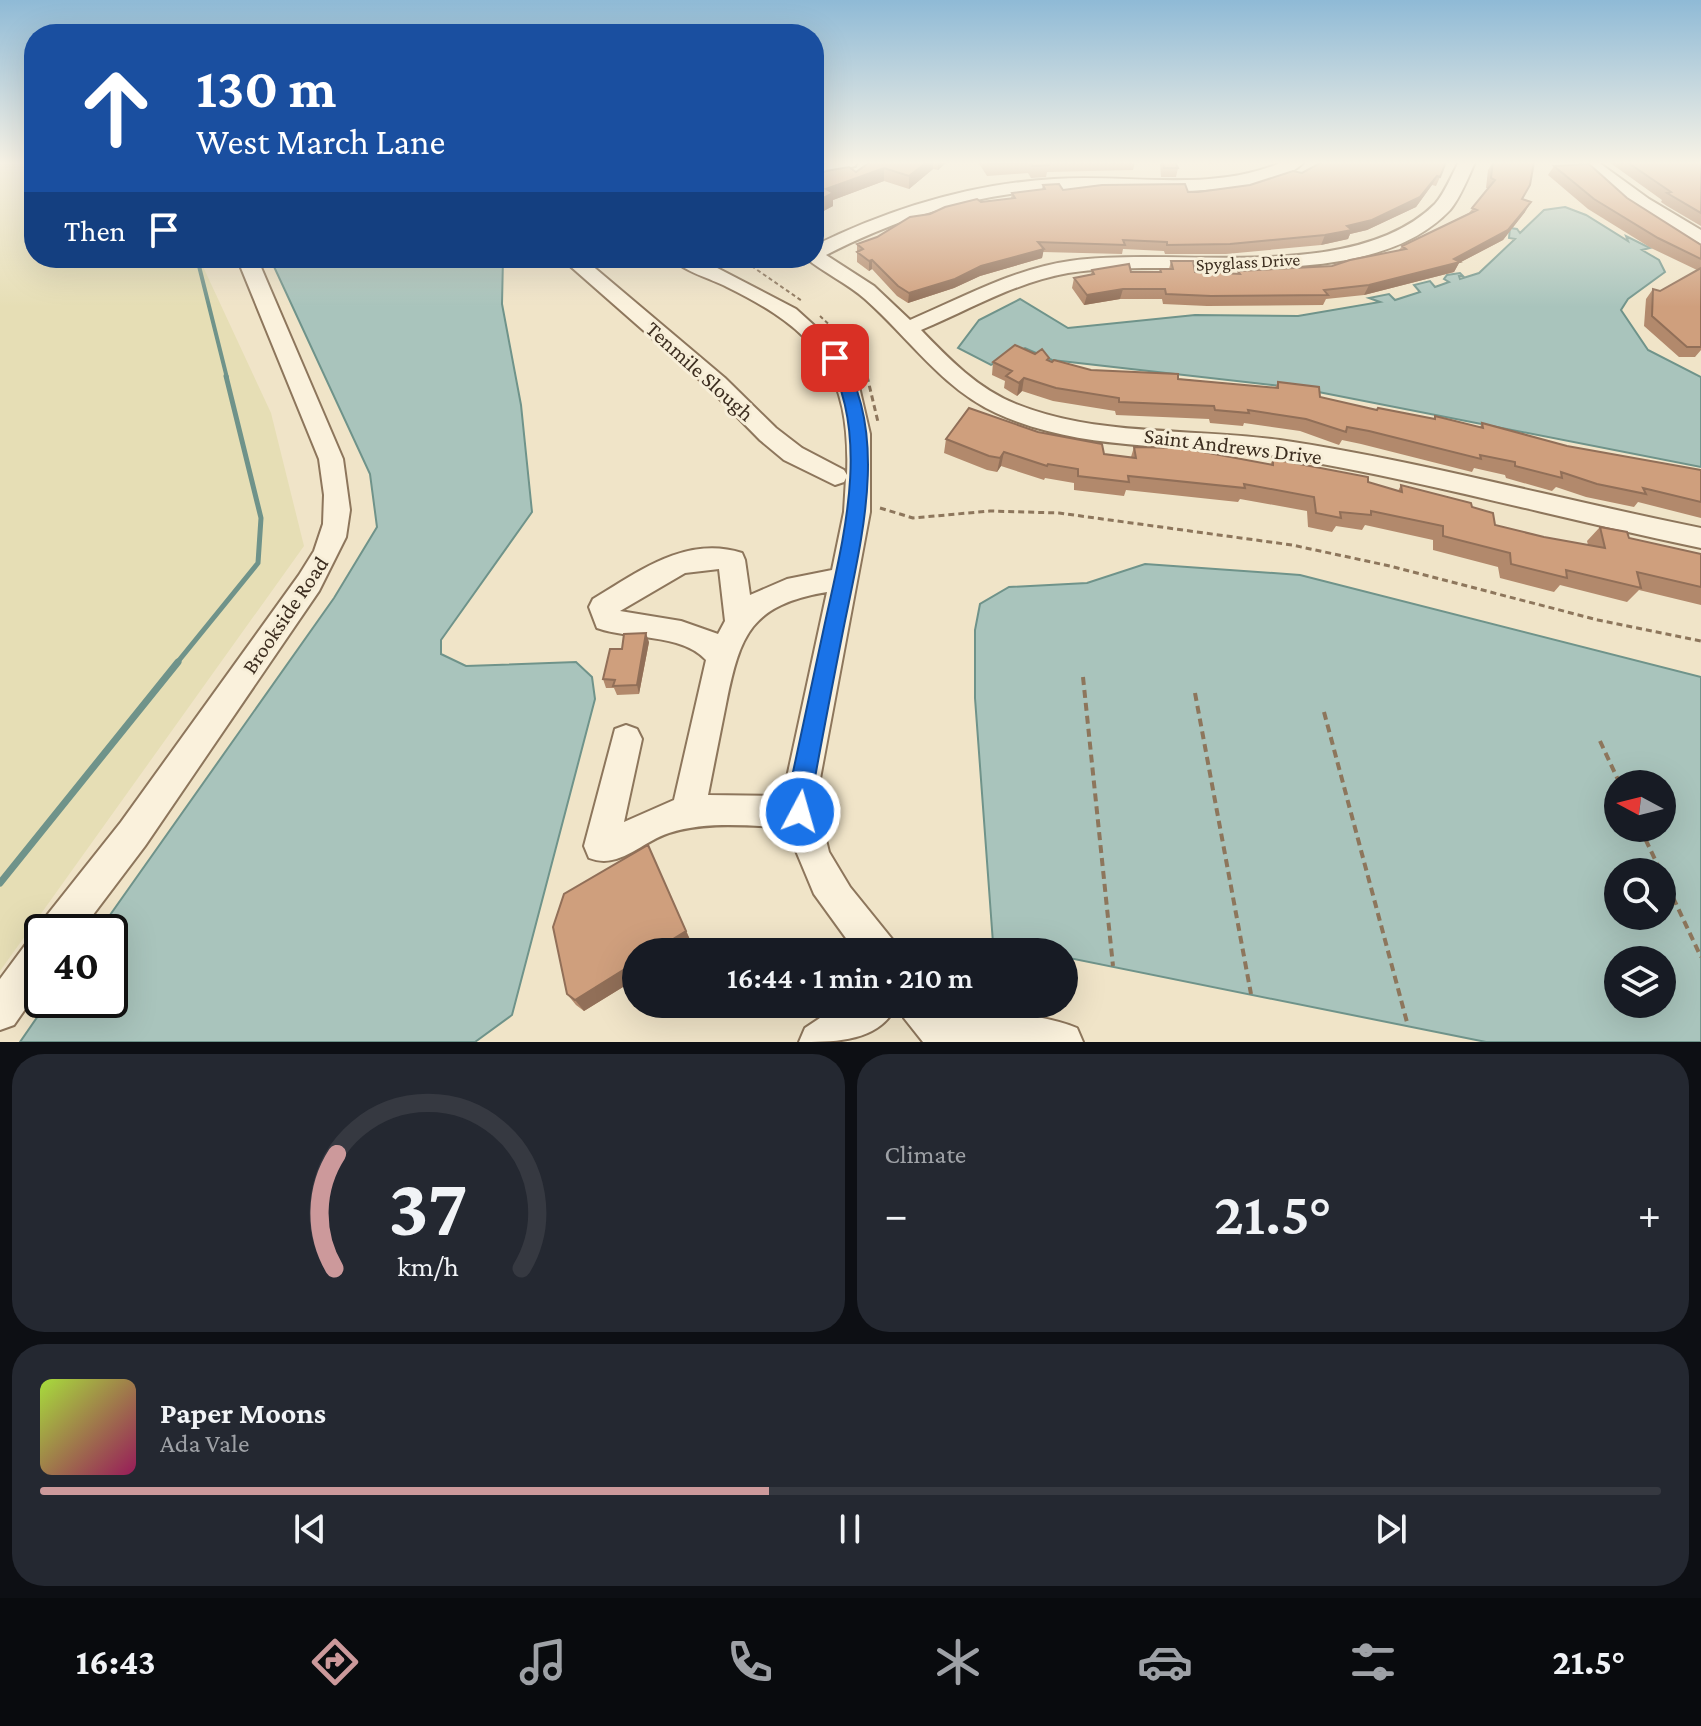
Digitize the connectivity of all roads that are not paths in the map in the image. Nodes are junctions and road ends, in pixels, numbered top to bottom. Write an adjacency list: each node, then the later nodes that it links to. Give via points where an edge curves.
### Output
1 (916, 211): 5 (street, via 878,222)
2 (1438, 211): 12 (street, Spyglass Drive, via 1413,228 1367,247 1314,259 1073,267 1020,279)
3 (1656, 211): 4 (street)
4 (1701, 238)
5 (824, 249)
6 (824, 261): 12 (street, Saint Andrews Drive, via 865,289)
7 (251, 268): 21 (street, Brookside Road, via 331,459 339,520 327,555 309,583)
8 (583, 268): 13 (street, Tenmile Slough, via 768,434)
9 (703, 268): 11 (street)
10 (723, 268): 11 (street)
11 (755, 292): 13 (street, via 816,335 847,380 858,422)
12 (906, 329): 14 (street, Saint Andrews Drive, via 964,385 1032,418 1334,458)
13 (857, 492): 15 (street)
14 (1701, 538)
15 (844, 579): 16 (street, via 790,587); 20 (street)
16 (739, 622): 17 (street); 17 (street, via 732,560 711,556 684,559 603,607 607,620 694,637)
17 (721, 657): 19 (street)
18 (626, 739): 19 (street, via 601,846 619,844 664,818)
19 (688, 812): 20 (street)
20 (800, 812): 22 (street, via 811,857)
21 (71, 914)
22 (869, 938)
23 (24, 978): 24 (street)
24 (0, 1011)
25 (854, 1018): 27 (street)
26 (935, 1027): 28 (street)
27 (819, 1042)
28 (1063, 1042)

